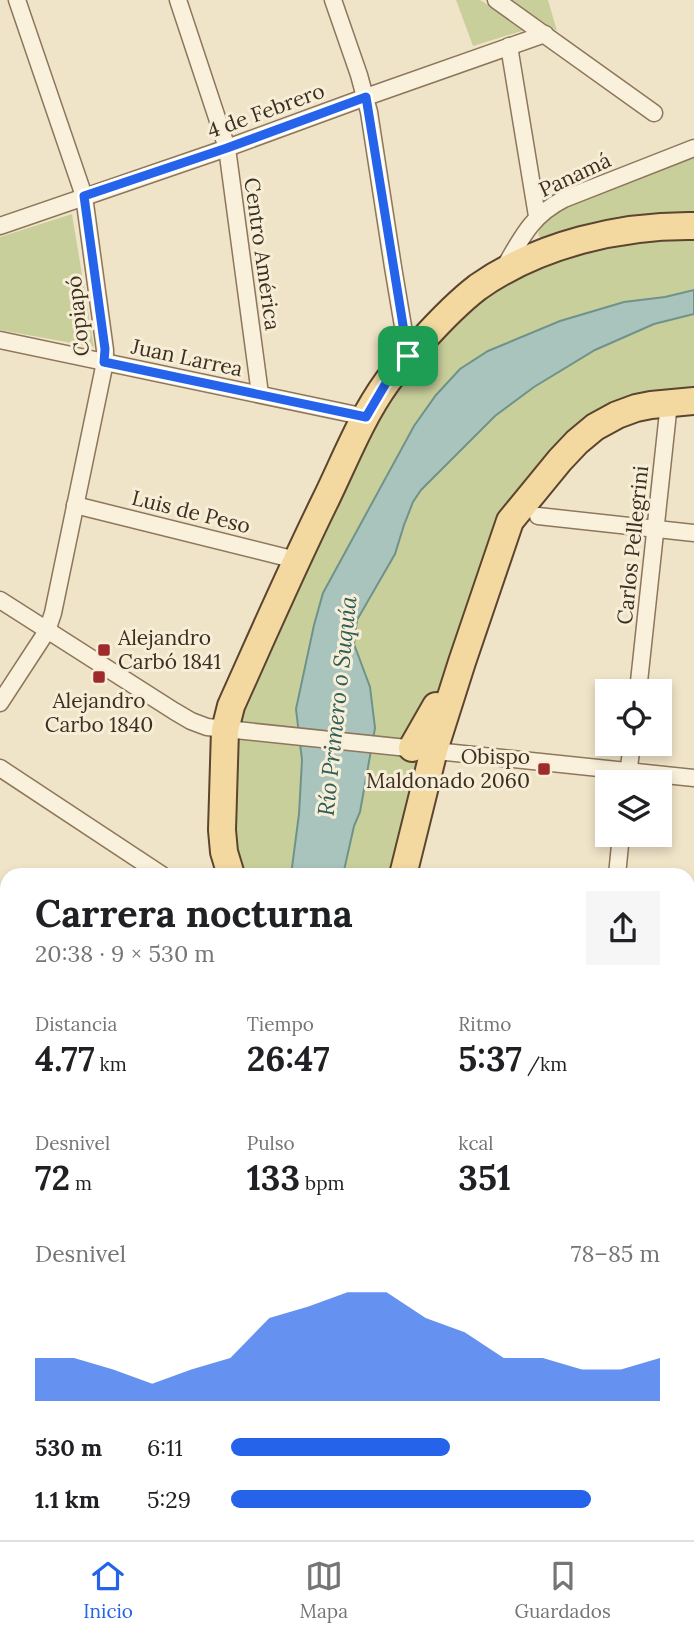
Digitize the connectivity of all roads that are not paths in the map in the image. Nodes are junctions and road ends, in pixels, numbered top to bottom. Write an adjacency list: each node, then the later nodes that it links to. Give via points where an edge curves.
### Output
1 (17, 0): 11 (street, Copiapó)
2 (178, 0): 9 (street, Centro América)
3 (333, 0): 7 (street)
4 (496, 0): 5 (street)
5 (545, 34): 6 (street, 4 de Febrero); 8 (street)
6 (509, 46): 7 (street, 4 de Febrero); 12 (street)
7 (366, 97): 9 (street, 4 de Febrero); 17 (street)
8 (654, 113)
9 (227, 148): 11 (street, 4 de Febrero); 19 (street, Centro América)
10 (694, 148): 12 (street, Panamá, via 564,199)
11 (84, 196): 13 (street, 4 de Febrero); 18 (street, Copiapó)
12 (537, 216): 15 (street, Panamá)
13 (0, 226)
14 (694, 226): 15 (main road, via 609,234 534,257)
15 (501, 273): 17 (main road, via 448,312)
16 (0, 340): 18 (street, Juan Larrea)
17 (408, 356): 21 (main road)
18 (104, 362): 19 (street, Juan Larrea); 22 (street, Copiapó)
19 (260, 394): 21 (street, Juan Larrea)
20 (681, 402): 24 (street, Carlos Pellegrini); 32 (main road, via 636,408 595,427 520,507 508,526 462,662)
21 (366, 417): 26 (main road)
22 (75, 505): 26 (street, Luis de Peso); 28 (street, Copiapó)
23 (538, 516): 24 (street)
24 (656, 529): 25 (street); 29 (street, Carlos Pellegrini)
25 (694, 533)
26 (296, 561): 31 (main road, via 231,706)
27 (0, 600): 28 (street)
28 (47, 631): 30 (street, Copiapó); 31 (street, via 191,721)
29 (639, 679)
30 (0, 703)
31 (238, 731): 32 (street); 39 (main road, via 222,830)
32 (413, 748): 34 (street); 40 (main road)
33 (0, 768): 38 (street)
34 (595, 772)
35 (672, 777): 36 (street)
36 (694, 778)
37 (620, 847): 41 (street)
38 (152, 868)
39 (229, 868)
40 (404, 868)
41 (618, 868)

